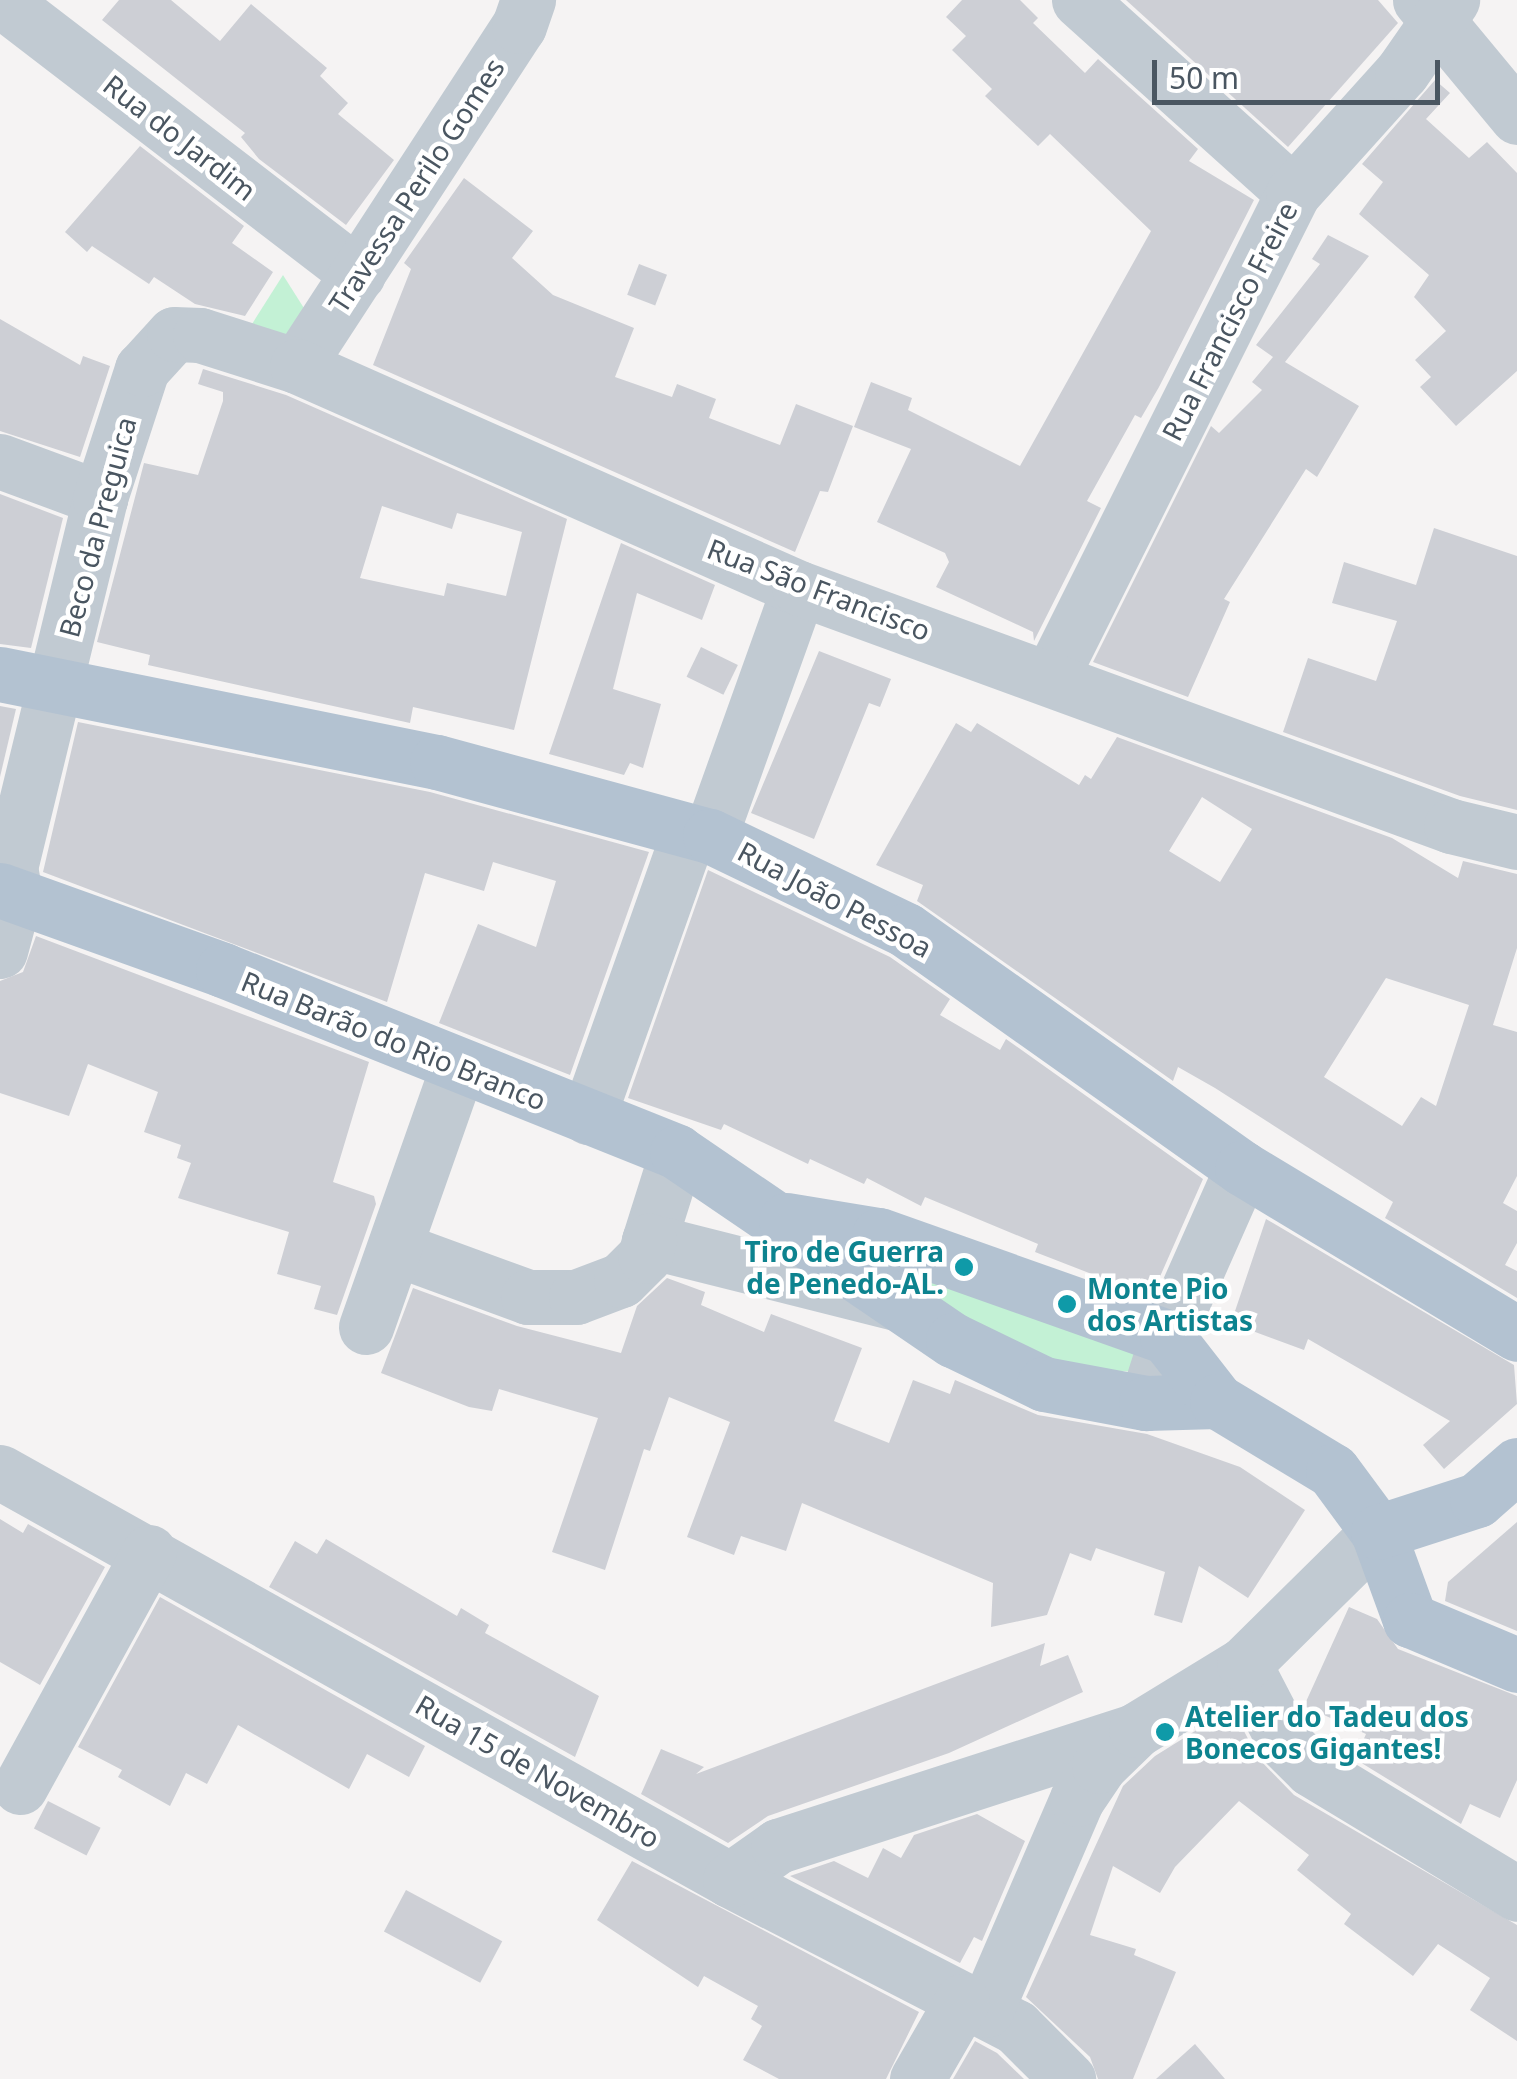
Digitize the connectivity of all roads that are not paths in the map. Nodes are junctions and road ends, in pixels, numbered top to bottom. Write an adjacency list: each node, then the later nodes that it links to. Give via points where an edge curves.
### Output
1 (2, 0): 7 (street, Rua do Jardim)
2 (1079, 0): 6 (street)
3 (1435, 6): 5 (street); 6 (street, Rua Francisco Freire, via 1402,72)
4 (530, 9): 7 (street, Travessa Perilo Gomes)
5 (1517, 117)
6 (1293, 193): 14 (street, Rua Francisco Freire)
7 (358, 274): 8 (street, Travessa Perilo Gomes)
8 (297, 366): 9 (street, Rua São Francisco, via 200,335 174,334); 12 (street, Rua São Francisco)
9 (142, 368): 11 (street, Beco da Preguica)
10 (0, 462): 11 (street)
11 (100, 498): 15 (street, Beco da Preguica)
12 (799, 588): 14 (street, Rua São Francisco); 16 (street)
13 (0, 674): 15 (main road, Rua João Pessoa)
14 (1052, 675): 17 (street, Rua São Francisco, via 1451,826)
15 (54, 686): 16 (main road, Rua João Pessoa, via 437,762); 18 (street, Beco da Preguica)
16 (699, 835): 21 (street); 23 (main road, Rua João Pessoa, via 906,930)
17 (1517, 842)
18 (8, 893): 19 (street, Beco da Preguica); 20 (main road, Rua Barão do Rio Branco, via 223,970)
19 (0, 951)
20 (456, 1068): 21 (main road, Rua Barão do Rio Branco); 26 (street)
21 (588, 1117): 22 (main road, Rua Barão do Rio Branco)
22 (677, 1152): 24 (main road, Rua Barão do Rio Branco); 25 (street)
23 (1242, 1168): 29 (main road, Rua João Pessoa); 30 (street)
24 (774, 1218): 27 (main road, Rua Barão do Rio Branco); 30 (main road, Rua Barão do Rio Branco, via 879,1235)
25 (650, 1241): 26 (street, via 645,1256 620,1280 576,1298 528,1297); 27 (street)
26 (397, 1249): 28 (street)
27 (899, 1304): 32 (main road, Rua Barão do Rio Branco, via 953,1340 1044,1384)
28 (366, 1326)
29 (1517, 1334)
30 (1167, 1337): 31 (main road); 32 (street)
31 (1217, 1401): 32 (main road, Rua Barão do Rio Branco); 35 (main road, via 1332,1471)
32 (1146, 1402)
33 (1517, 1465): 35 (main road, via 1477,1500)
34 (0, 1472): 36 (street, Rua 15 de Novembro)
35 (1378, 1532): 37 (street); 38 (main road, via 1410,1620)
36 (149, 1552): 40 (street); 41 (street, Rua 15 de Novembro)
37 (1244, 1664): 39 (street); 42 (street, via 1285,1743 1311,1769)
38 (1517, 1665)
39 (1136, 1730): 41 (street, via 778,1846); 43 (street, via 1077,1799)
40 (20, 1787)
41 (730, 1880): 43 (street, Rua 15 de Novembro)
42 (1517, 1894)
43 (974, 2006): 44 (street); 45 (street, Rua 15 de Novembro, via 1016,2027)
44 (917, 2079)
45 (1068, 2079)

